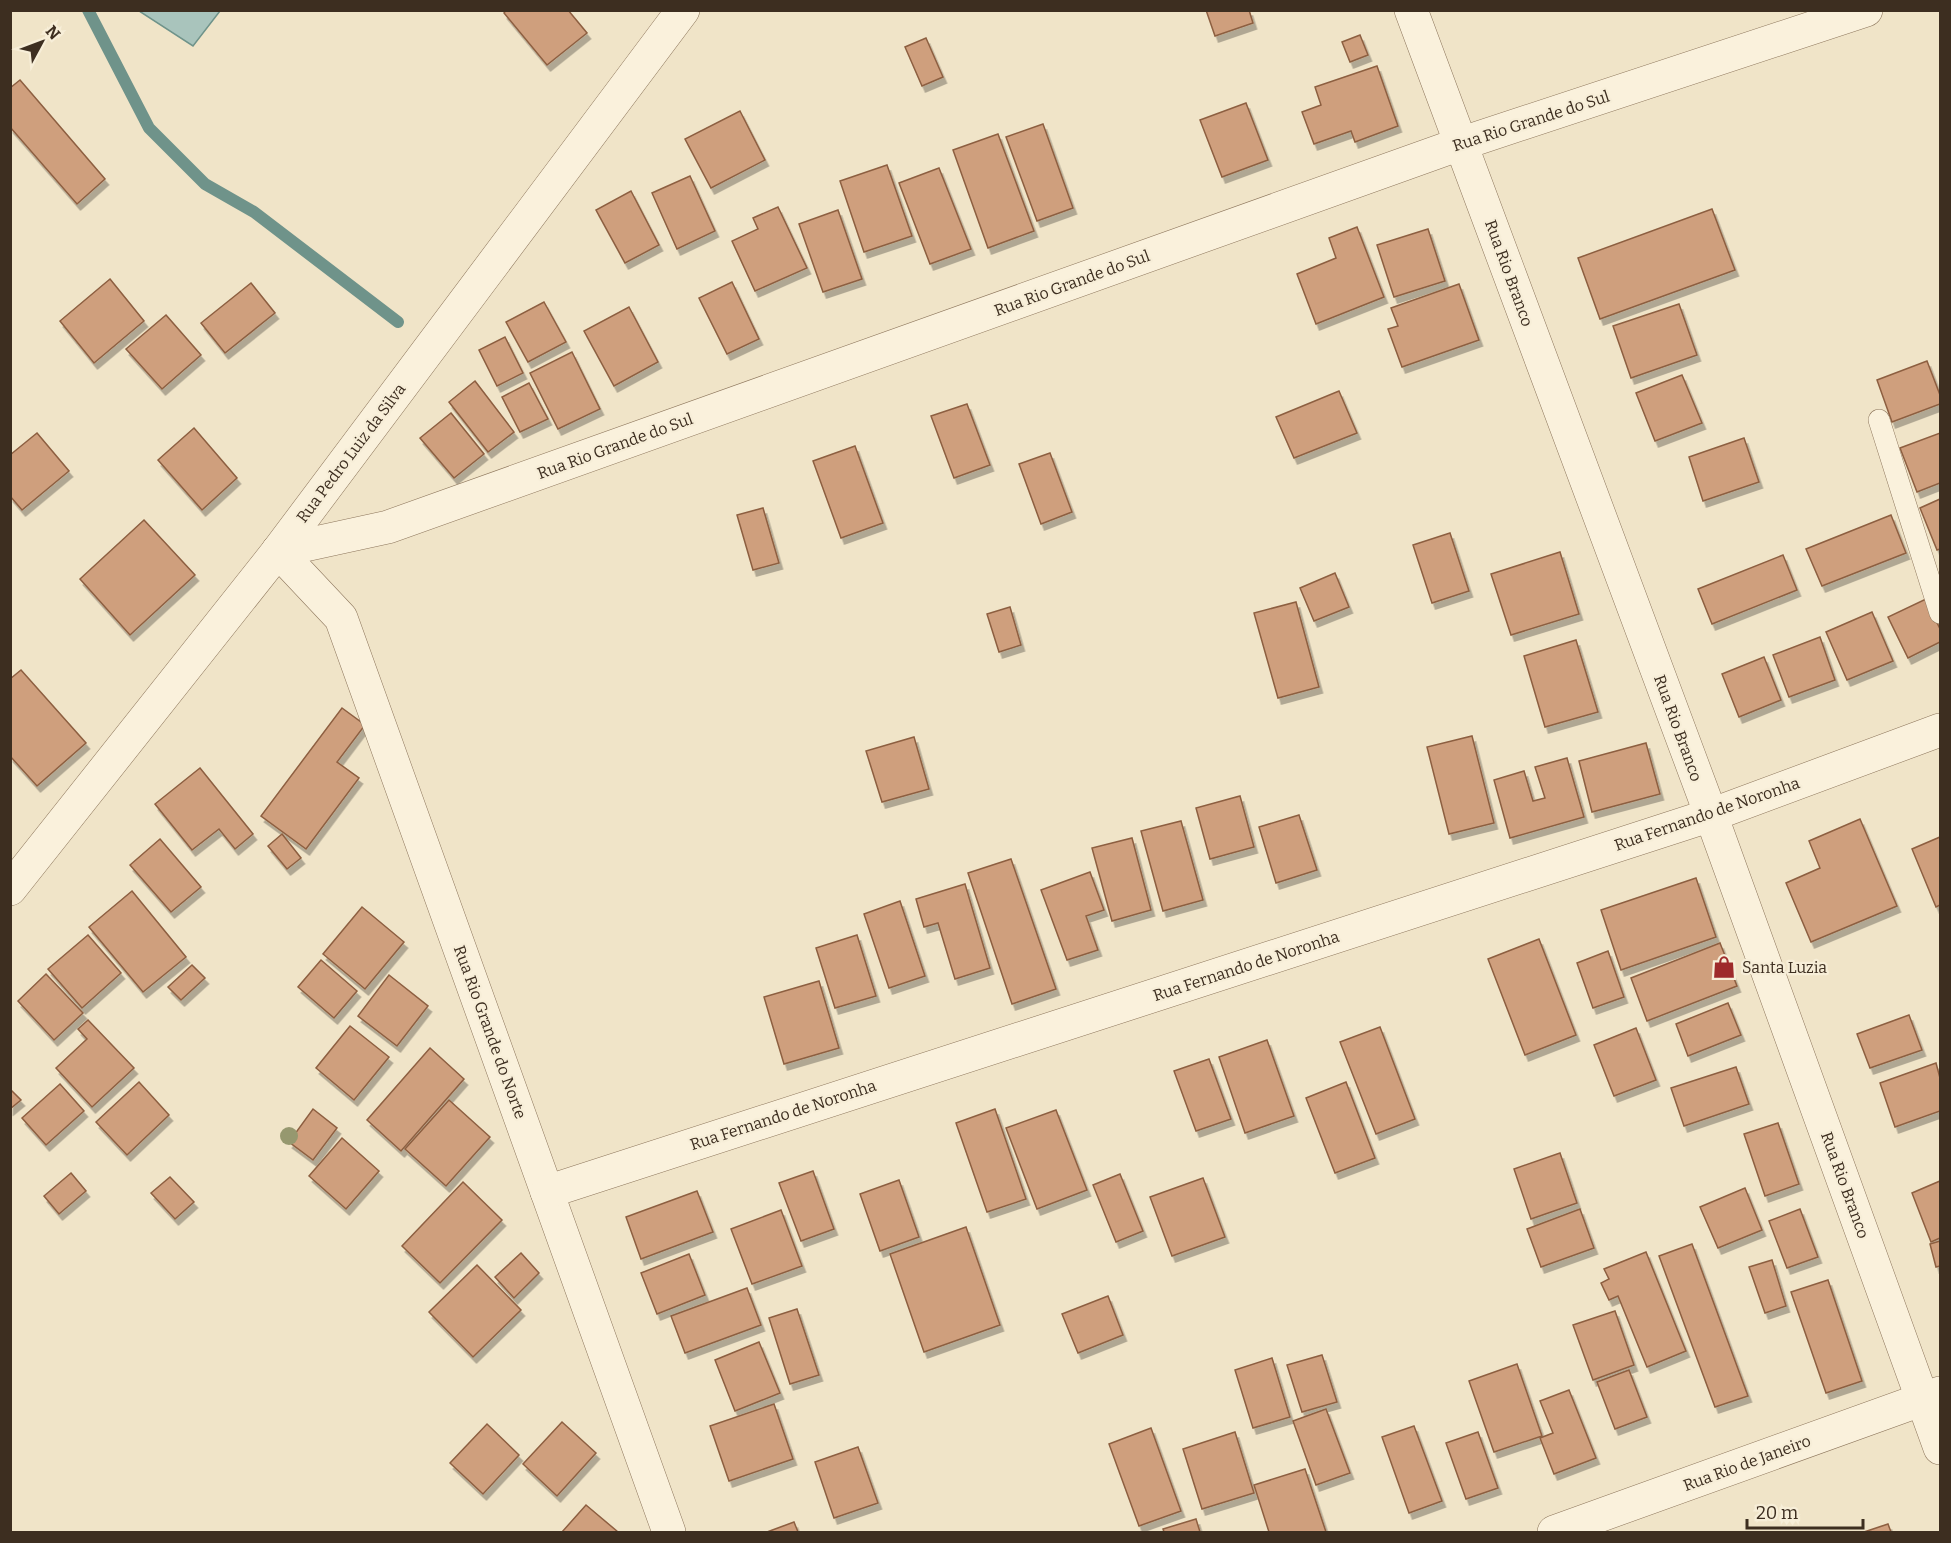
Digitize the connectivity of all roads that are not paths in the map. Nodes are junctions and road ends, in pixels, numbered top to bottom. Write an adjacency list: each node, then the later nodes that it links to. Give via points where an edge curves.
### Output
1 (683, 10): 7 (street, Rua Pedro Luiz da Silva)
2 (1411, 10): 5 (street, Rua Rio Branco)
3 (1866, 10): 4 (street, Rua Rio Grande do Sul)
4 (1821, 18): 5 (street, Rua Rio Grande do Sul)
5 (1461, 144): 7 (street, Rua Rio Grande do Sul, via 388,527); 10 (street, Rua Rio Branco)
6 (1879, 420): 8 (lane)
7 (278, 551): 11 (street, Rua Pedro Luiz da Silva); 12 (street, Rua Rio Grande do Norte, via 341,618)
8 (1941, 614)
9 (1941, 730): 10 (street, Rua Fernando de Noronha)
10 (1711, 815): 12 (street, Rua Fernando de Noronha); 13 (street, Rua Rio Branco)
11 (10, 889)
12 (547, 1192): 15 (street, Rua Rio Grande do Norte)
13 (1932, 1396): 14 (street, Rua Rio Branco); 16 (street, Rua Rio de Janeiro)
14 (1941, 1448)
15 (669, 1533)
16 (1554, 1533)

